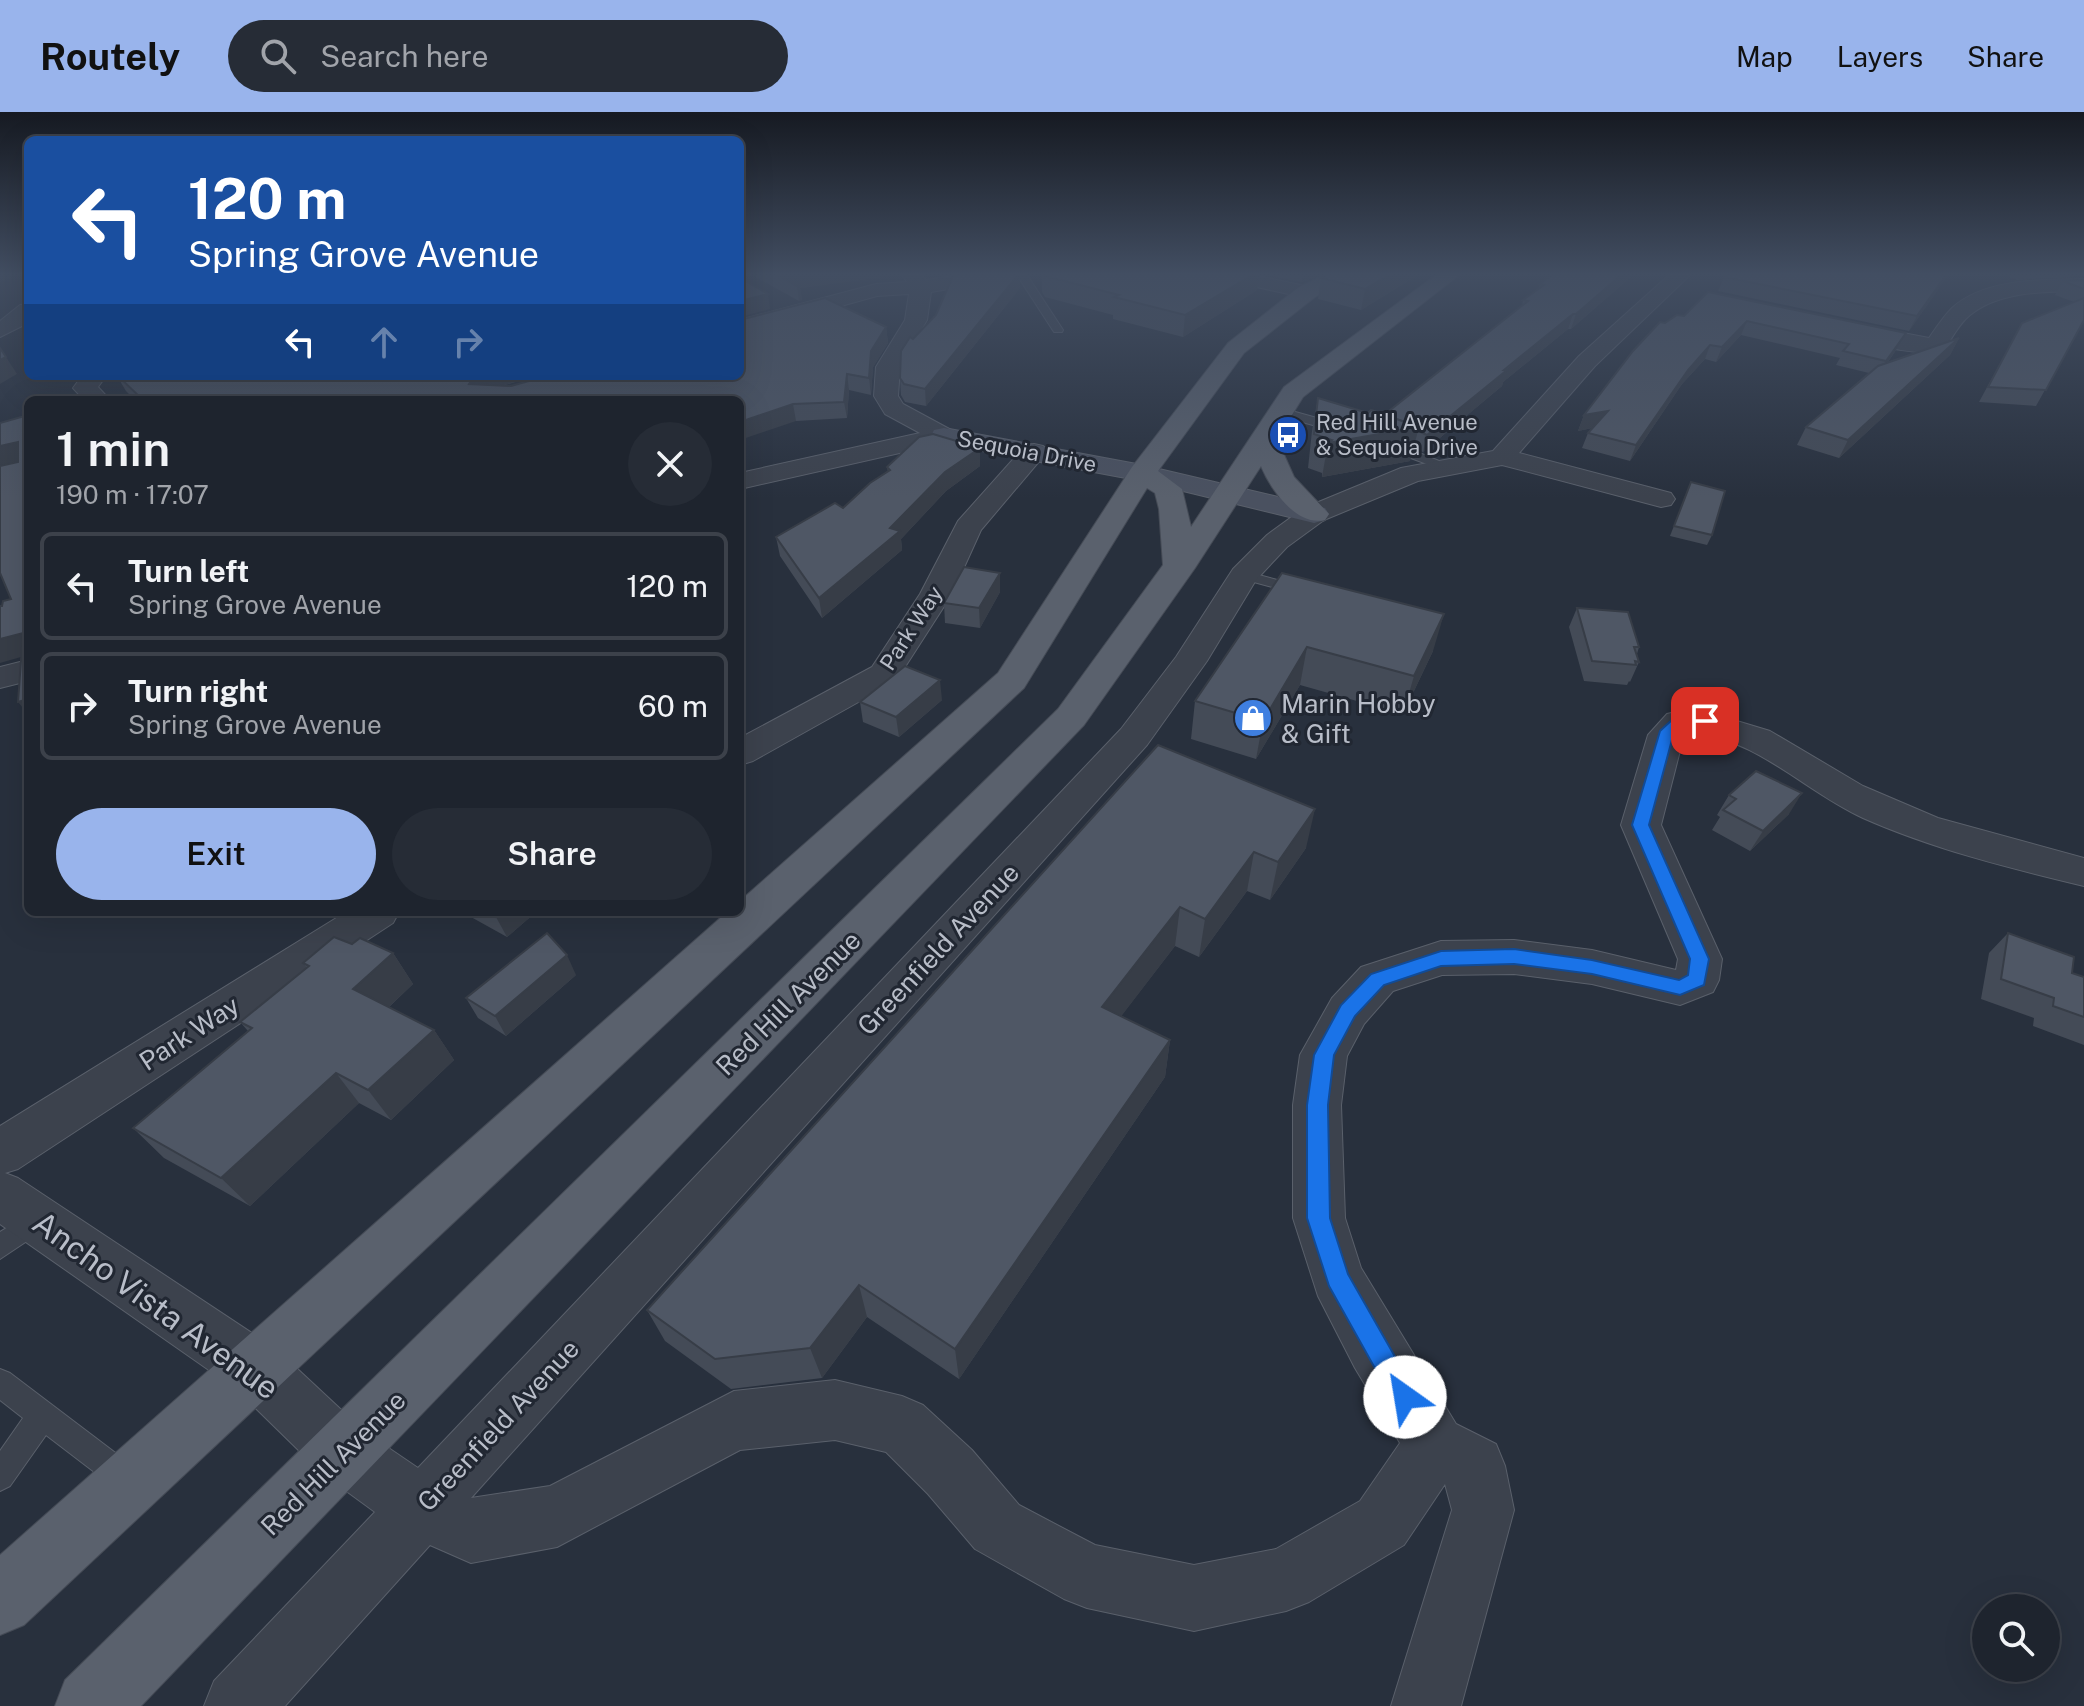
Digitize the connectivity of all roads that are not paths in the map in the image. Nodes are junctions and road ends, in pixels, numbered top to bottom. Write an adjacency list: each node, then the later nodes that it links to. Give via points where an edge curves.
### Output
1 (898, 349): 9 (street, via 888,367 886,396 894,409)
2 (1235, 349): 15 (main road)
3 (1350, 349): 7 (main road, Red Hill Avenue, via 1293,392)
4 (1600, 349): 13 (street)
5 (91, 380): 6 (street, via 85,388)
6 (94, 396)
7 (1281, 412): 8 (lane); 10 (main road, Red Hill Avenue)
8 (1349, 432)
9 (944, 436): 12 (street, Sequoia Drive); 16 (street, Sequoia Drive)
10 (1264, 439): 17 (main road, Red Hill Avenue); 19 (main road, via 1281,480)
11 (1377, 441): 14 (lane)
12 (1034, 452): 15 (street, Sequoia Drive); 25 (street, Park Way, via 968,527 936,594 884,674)
13 (1502, 457): 14 (street, Greenfield Avenue); 18 (street)
14 (1448, 467): 19 (street, Greenfield Avenue, via 1411,474)
15 (1142, 473): 17 (street, Sequoia Drive); 20 (main road, via 1168,489); 30 (main road, via 1011,680)
16 (744, 480)
17 (1231, 492): 19 (street, Sequoia Drive); 20 (main road, Red Hill Avenue)
18 (1661, 499)
19 (1314, 514): 21 (street, Greenfield Avenue)
20 (1179, 568): 34 (main road, Red Hill Avenue, via 1071,717)
21 (1244, 575): 22 (lane); 37 (street, Greenfield Avenue, via 1134,737)
22 (1318, 595)
23 (24, 671): 24 (street)
24 (0, 678)
25 (744, 751)
26 (2084, 872): 33 (street, via 1934,832 1871,806 1744,733 1705,721 1680,722 1666,735 1641,825 1700,959 1697,980 1680,988 1592,967 1514,957 1441,958 1377,979 1348,1011 1324,1055 1317,1105 1319,1218 1337,1278)
27 (372, 916): 28 (street, Park Way)
28 (0, 1153)
29 (13, 1220): 30 (street, Ancho Vista Avenue)
30 (256, 1369): 34 (street, Ancho Vista Avenue); 36 (main road)
31 (0, 1383): 32 (lane)
32 (43, 1415): 35 (lane); 36 (lane)
33 (1435, 1445): 37 (street, Ancho Vista Avenue, via 1382,1523 1286,1579 1194,1598 1087,1576 997,1527 902,1426 835,1410 734,1421 557,1516 471,1531); 41 (street, via 1474,1466 1483,1510)
34 (344, 1453): 37 (street, Ancho Vista Avenue); 39 (main road, Red Hill Avenue)
35 (0, 1476)
36 (130, 1482): 38 (main road)
37 (422, 1508): 40 (street, Greenfield Avenue)
38 (0, 1601)
39 (91, 1706)
40 (239, 1706)
41 (1426, 1706)

